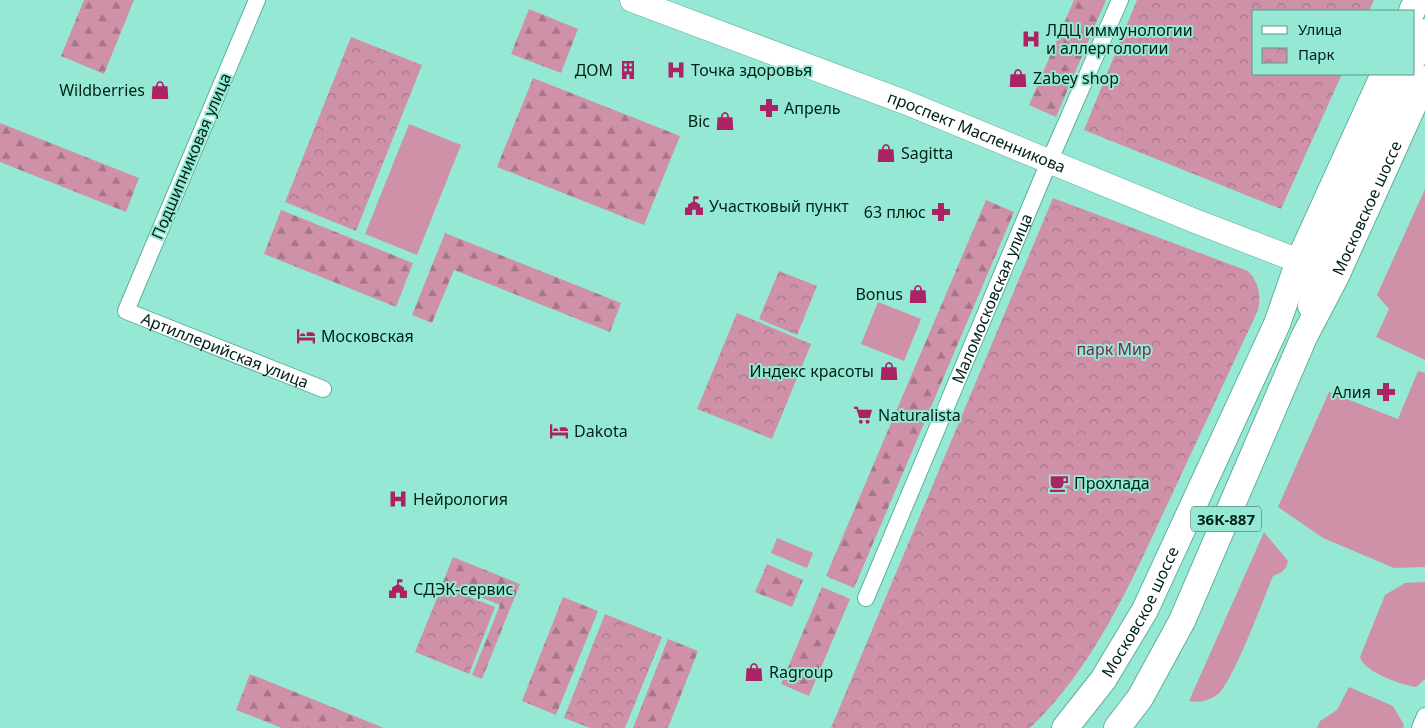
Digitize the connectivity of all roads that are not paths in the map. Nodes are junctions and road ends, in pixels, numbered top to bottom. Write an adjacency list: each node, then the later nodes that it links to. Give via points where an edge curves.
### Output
1 (257, 0): 11 (street, Подшипниковая улица)
2 (632, 0): 9 (main road, проспект Масленникова, via 907,103)
3 (1120, 0): 9 (street, Маломосковская улица)
4 (1425, 32): 5 (main road)
5 (1415, 55)
6 (1384, 75): 10 (main road, Московское шоссе / 36К-887)
7 (1406, 75): 10 (main road, Московское шоссе / 36К-887)
8 (1425, 79): 10 (main road, Московское шоссе / 36К-887)
9 (1049, 162): 10 (main road, проспект Масленникова); 13 (street, Маломосковская улица)
10 (1318, 268): 15 (main road, Московское шоссе / 36К-887, via 1277,324 1145,610 1103,680); 16 (main road, Московское шоссе / 36К-887, via 1304,337 1182,621 1140,698)
11 (126, 311): 12 (street, Артиллерийская улица)
12 (323, 389)
13 (866, 598)
14 (1425, 716): 17 (street)
15 (1065, 728)
16 (1117, 728)
17 (1420, 728)

